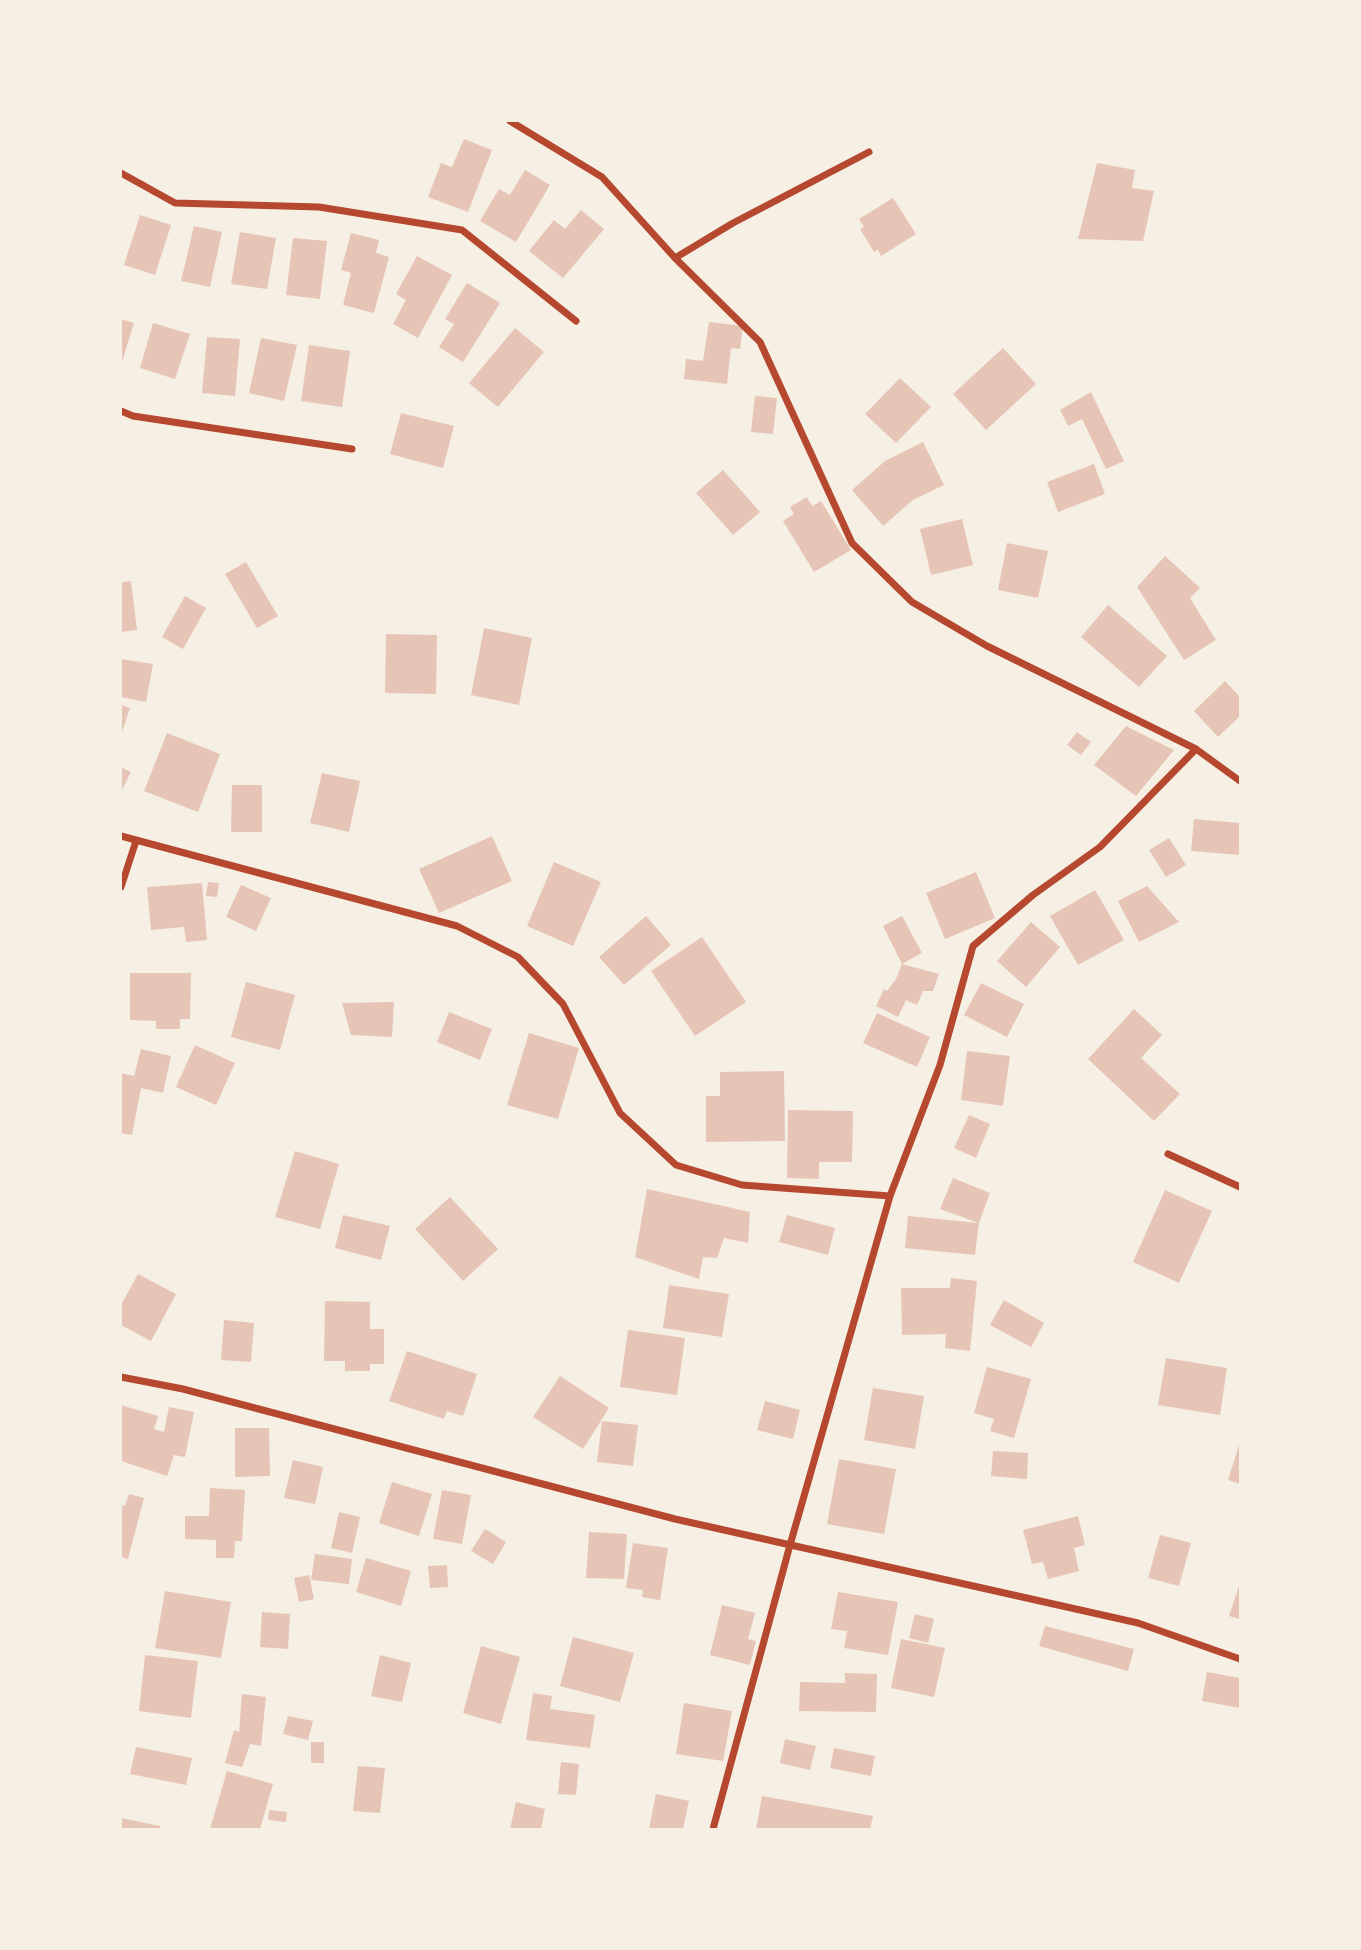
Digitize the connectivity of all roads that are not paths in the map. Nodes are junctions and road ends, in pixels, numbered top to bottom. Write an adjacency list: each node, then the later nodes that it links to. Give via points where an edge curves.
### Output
1 (510, 121): 4 (street, via 602,177)
2 (869, 152): 4 (street)
3 (121, 173): 5 (street, via 175,203 318,207 462,230)
4 (675, 258): 8 (street, via 760,342 852,543 912,602 987,646)
5 (576, 321)
6 (121, 411): 7 (street)
7 (352, 449)
8 (1196, 749): 9 (street); 15 (street, via 1100,847 973,946 940,1065)
9 (1240, 781)
10 (121, 836): 11 (street)
11 (136, 841): 12 (street); 15 (street, via 457,926 518,957 563,1004 620,1113 676,1164 742,1185)
12 (121, 887)
13 (1168, 1154): 14 (street)
14 (1240, 1187)
15 (890, 1196): 17 (street)
16 (121, 1377): 17 (street)
17 (790, 1545): 18 (street, via 1138,1623); 19 (street)
18 (1240, 1659)
19 (713, 1829)

